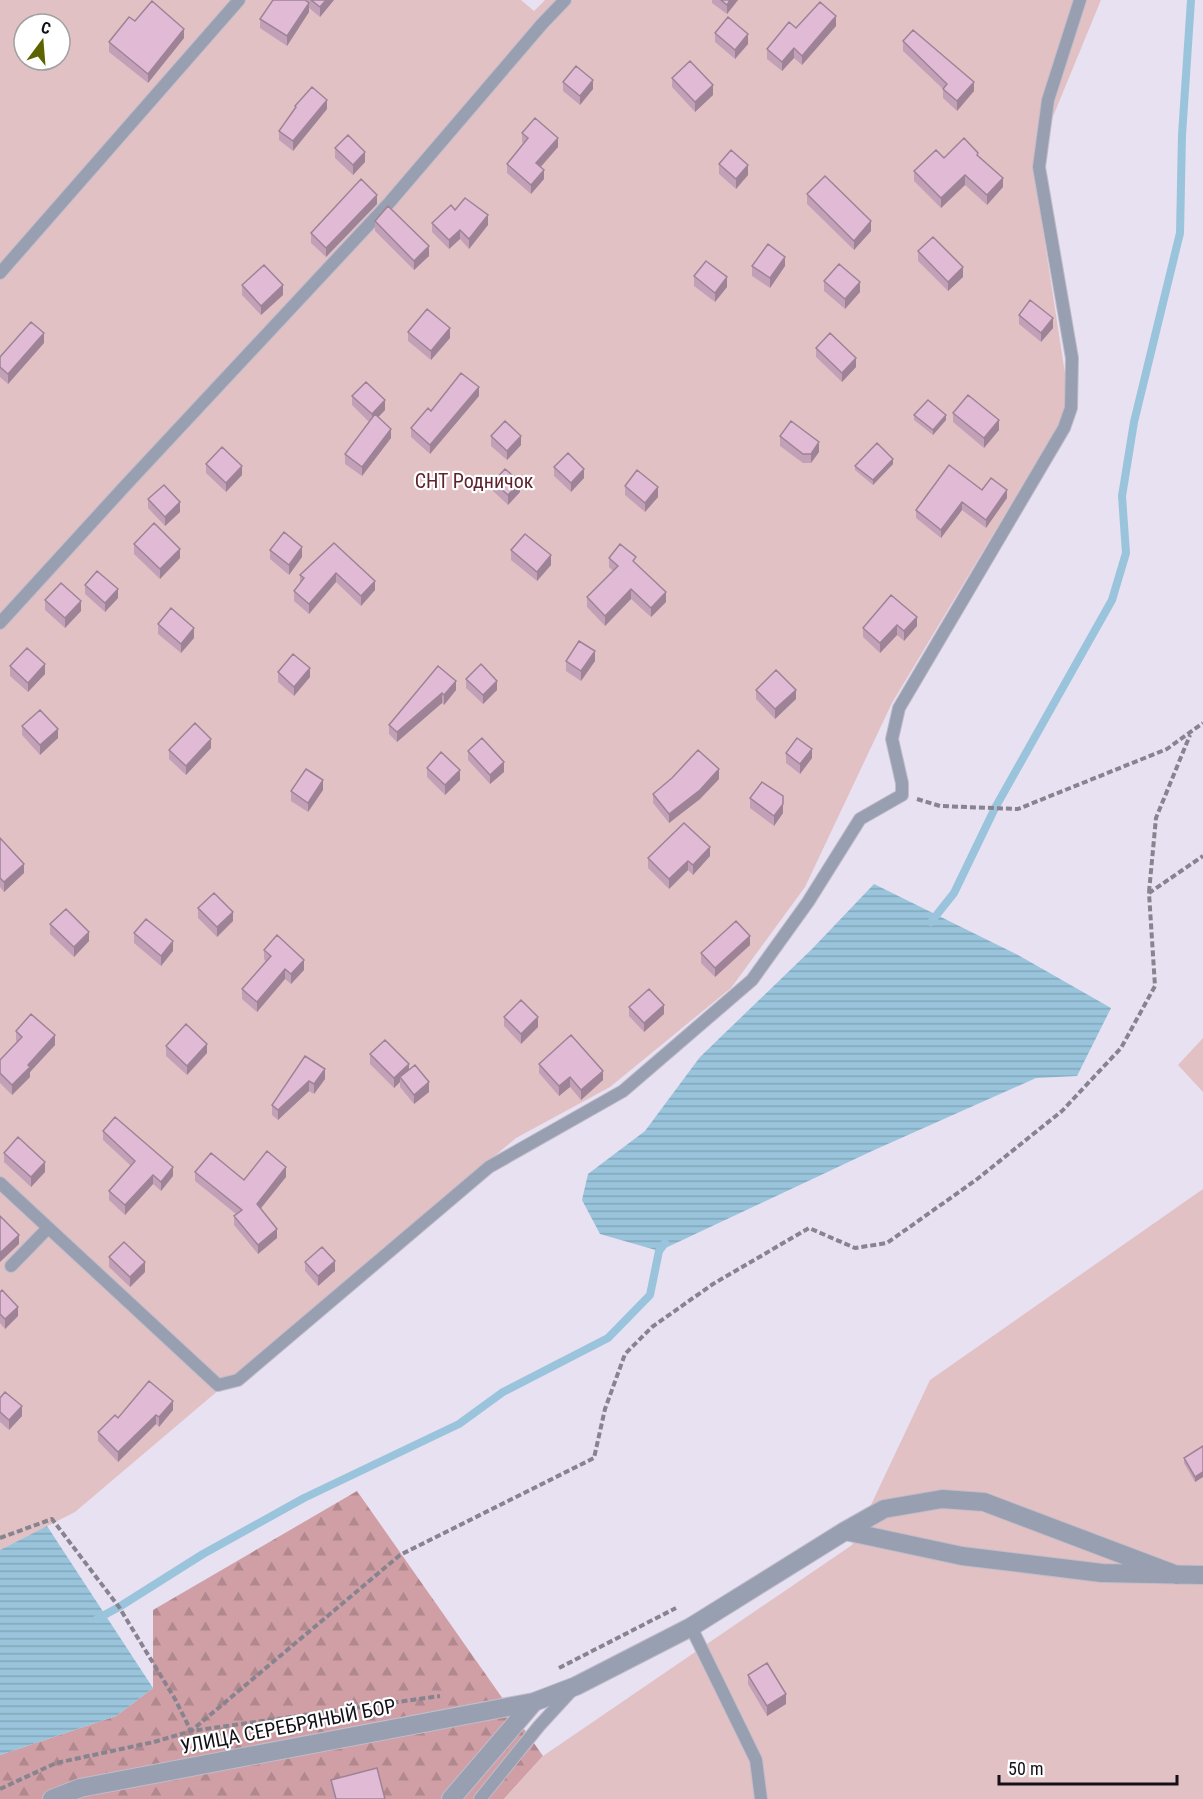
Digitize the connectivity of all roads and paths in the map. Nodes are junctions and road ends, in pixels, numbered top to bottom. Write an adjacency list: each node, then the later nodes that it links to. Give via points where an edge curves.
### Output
1 (239, 0): 4 (lane)
2 (565, 0): 5 (lane, via 389,203)
3 (1080, 0): 8 (lane, via 1048,100 1039,167 1072,358 1071,408 1064,428 899,708 892,739)
4 (0, 273)
5 (0, 623)
6 (1203, 723): 7 (path)
7 (1190, 733): 8 (path, via 1167,749 1018,809 940,806); 10 (path, via 1156,818)
8 (902, 795): 12 (lane, via 860,819 752,980 623,1091 489,1167 238,1380 218,1385)
9 (1203, 856): 10 (path)
10 (1149, 892): 24 (path, via 1155,986 1121,1048 1062,1111 976,1180 887,1243 855,1248 809,1228 713,1284 660,1321 624,1354 604,1409 594,1458 400,1555)
11 (0, 1183): 12 (lane)
12 (48, 1228): 13 (lane)
13 (11, 1266)
14 (845, 1531): 16 (street, via 962,1557 1102,1573); 16 (street, УЛИЦА СЕРЕБРЯНЫЙ БОР, via 884,1509 904,1504 942,1499 984,1502); 19 (street, УЛИЦА СЕРЕБРЯНЫЙ БОР)
15 (0, 1538): 24 (path, via 52,1519 119,1607)
16 (1177, 1575): 17 (street)
17 (1203, 1575)
18 (676, 1608): 20 (path)
19 (692, 1627): 21 (street, УЛИЦА СЕРЕБРЯНЫЙ БОР); 29 (lane, via 756,1760)
20 (549, 1673)
21 (576, 1686): 23 (street, УЛИЦА СЕРЕБРЯНЫЙ БОР); 28 (lane)
22 (446, 1695): 24 (path)
23 (534, 1702): 26 (street, УЛИЦА СЕРЕБРЯНЫЙ БОР, via 80,1788); 27 (street)
24 (191, 1731): 25 (path, via 56,1763)
25 (0, 1790)
26 (52, 1799)
27 (451, 1799)
28 (480, 1799)
29 (761, 1799)

